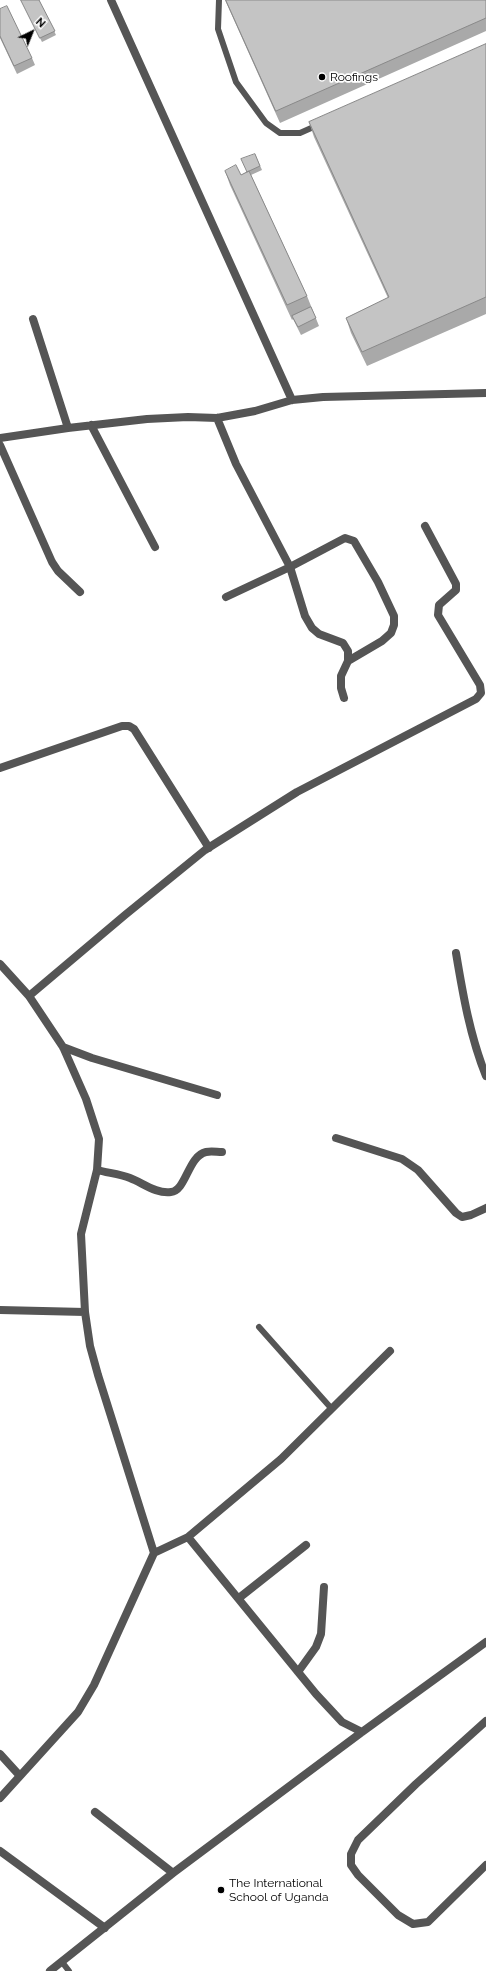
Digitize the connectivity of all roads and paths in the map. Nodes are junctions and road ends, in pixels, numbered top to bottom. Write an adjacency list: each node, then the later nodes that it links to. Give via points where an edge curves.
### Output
1 (111, 0): 6 (street)
2 (219, 0): 3 (lane, via 218,29 236,82 266,123 280,133 300,133)
3 (321, 124)
4 (33, 319): 9 (street)
5 (486, 393): 6 (street)
6 (292, 400): 7 (street)
7 (218, 418): 8 (street, via 188,417); 14 (street, via 236,464)
8 (91, 425): 9 (street); 13 (street)
9 (68, 428): 10 (street)
10 (0, 438)
11 (0, 445): 15 (street, via 52,562)
12 (424, 526): 20 (street, via 456,584 456,590 439,605 438,615 480,685 481,693 476,699 297,792)
13 (155, 547)
14 (290, 567): 16 (street); 17 (street, via 312,628 319,634 343,643 348,651); 17 (street, via 345,538 354,541 378,582 394,616 394,625 391,633 382,641)
15 (80, 592)
16 (226, 597)
17 (348, 661): 18 (street, via 341,676)
18 (344, 698)
19 (0, 768): 20 (street, via 122,726 129,726 134,729)
20 (209, 848): 23 (street, via 124,915)
21 (456, 953): 25 (street, via 471,1032)
22 (0, 964): 23 (street)
23 (29, 996): 24 (street)
24 (63, 1047): 26 (street); 29 (street, via 86,1099 99,1139)
25 (486, 1076)
26 (217, 1095)
27 (336, 1138): 30 (street, via 402,1159 418,1170 462,1217)
28 (222, 1152): 29 (street, via 206,1152 199,1156 178,1189 172,1193 162,1192 130,1178)
29 (97, 1170): 32 (street, via 81,1234)
30 (486, 1208)
31 (0, 1310): 32 (street)
32 (85, 1312): 38 (street, via 96,1368)
33 (259, 1326): 35 (lane)
34 (390, 1351): 35 (street)
35 (331, 1408): 36 (street, via 281,1459)
36 (188, 1537): 38 (street); 40 (street)
37 (306, 1545): 40 (street)
38 (154, 1552): 46 (street, via 94,1685 78,1712)
39 (324, 1587): 42 (street, via 321,1634)
40 (239, 1598): 42 (street)
41 (486, 1642): 44 (street)
42 (298, 1672): 44 (street, via 335,1716)
43 (486, 1721): 50 (street, via 358,1840 351,1854 351,1865 398,1915 406,1921 422,1924 428,1922)
44 (362, 1732): 51 (street)
45 (0, 1754): 46 (street)
46 (20, 1776): 47 (street)
47 (0, 1798)
48 (95, 1812): 51 (street)
49 (0, 1851): 52 (street)
50 (486, 1865)
51 (173, 1873): 52 (street)
52 (105, 1928): 53 (street)
53 (62, 1962): 54 (street); 55 (lane)
54 (51, 1971)
55 (69, 1971)

